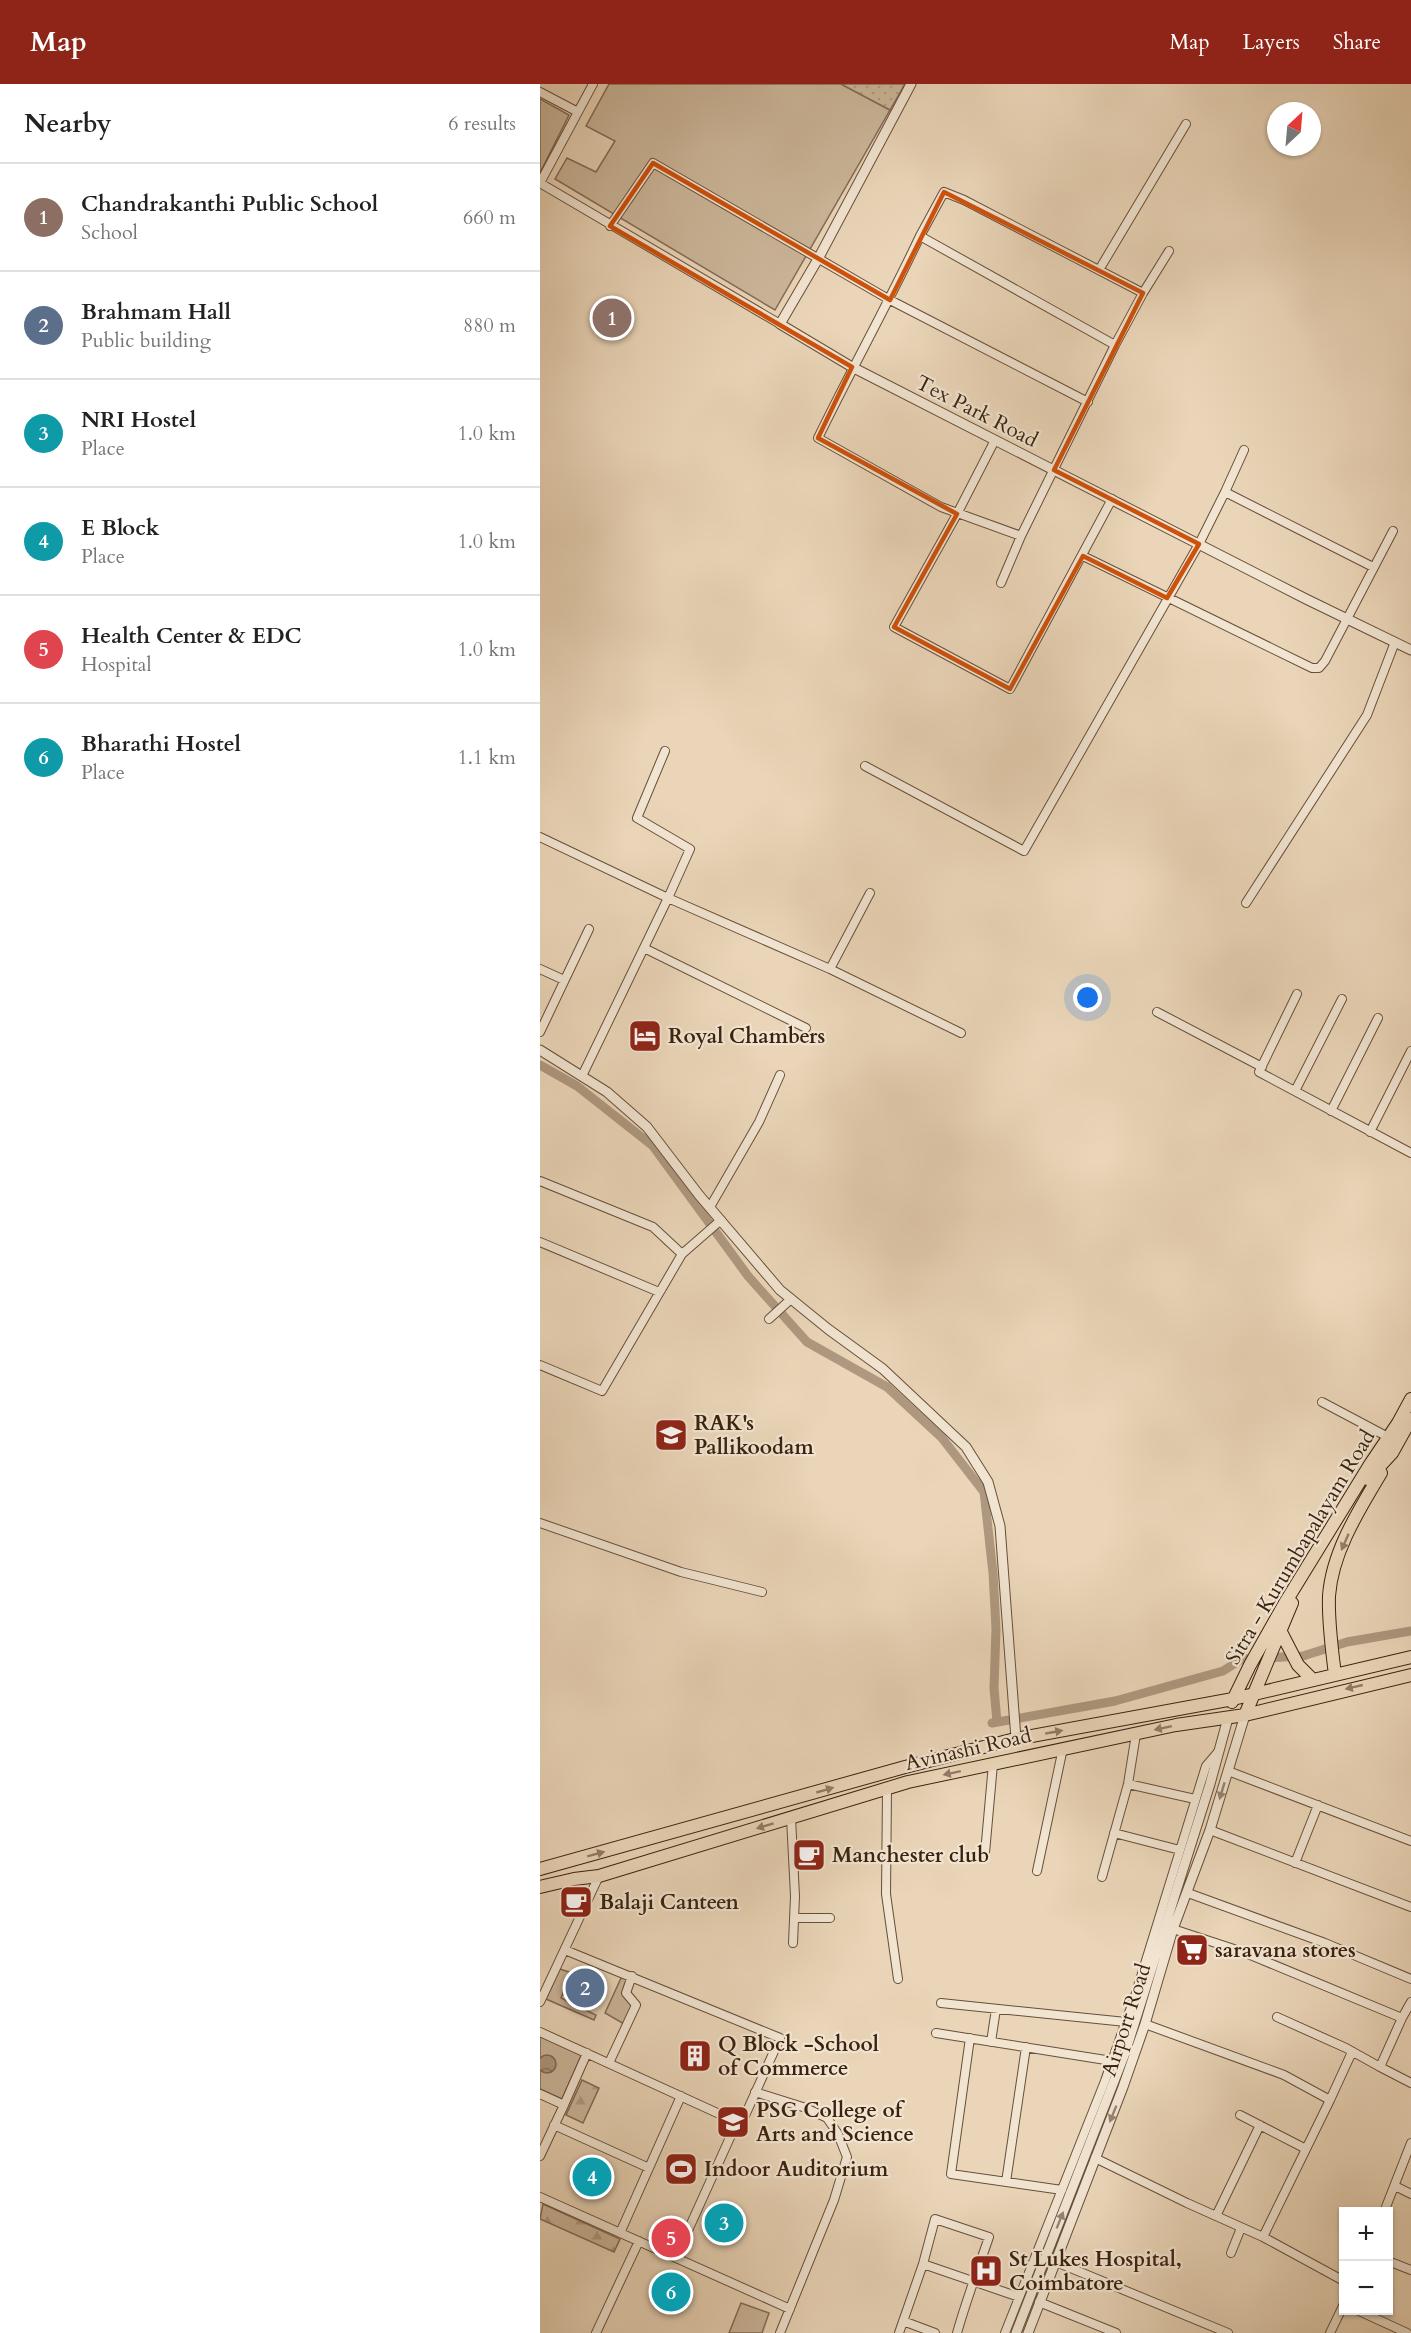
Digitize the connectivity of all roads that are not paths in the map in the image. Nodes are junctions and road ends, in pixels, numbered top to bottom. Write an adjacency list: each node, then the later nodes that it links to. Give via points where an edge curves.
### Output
1 (593, 84): 4 (street)
2 (911, 84): 10 (street)
3 (540, 92): 4 (street)
4 (578, 112): 6 (street)
5 (1186, 123): 11 (street)
6 (540, 182): 7 (street, Tex Park Road)
7 (610, 226): 10 (street, via 653,163); 14 (street, Tex Park Road)
8 (920, 236): 11 (street, via 944,192); 13 (street); 15 (street)
9 (1169, 251): 12 (street)
10 (818, 259): 13 (street); 14 (street)
11 (1099, 270): 12 (street)
12 (1143, 293): 15 (street)
13 (890, 300): 16 (street); 17 (street)
14 (780, 324): 16 (street, Tex Park Road)
15 (1115, 345): 17 (street)
16 (852, 367): 18 (street, Tex Park Road); 23 (street, via 818,438)
17 (1088, 402): 20 (street)
18 (995, 440): 20 (street, Tex Park Road); 23 (street)
19 (1244, 450): 21 (street)
20 (1054, 470): 22 (street, Tex Park Road); 25 (street)
21 (1225, 492): 26 (street); 28 (street)
22 (1112, 499): 26 (street, Tex Park Road); 27 (street)
23 (957, 514): 25 (street); 27 (street, via 894,627 1010,689)
24 (1393, 531): 28 (street)
25 (1021, 536): 29 (street)
26 (1199, 543): 30 (street); 31 (street, Tex Park Road)
27 (1083, 556): 30 (street)
28 (1373, 567): 31 (street)
29 (1000, 583)
30 (1167, 598): 31 (street, via 1312,668 1319,668 1325,661); 35 (street, via 1024,851)
31 (1347, 618): 32 (street, Tex Park Road)
32 (1395, 642): 33 (street, Tex Park Road); 39 (street, via 1367,715)
33 (1411, 650)
34 (665, 751): 38 (street, via 636,818 690,849)
35 (865, 766)
36 (540, 837): 38 (street)
37 (870, 893): 43 (street)
38 (668, 898): 41 (street); 43 (street)
39 (1246, 903)
40 (589, 929): 44 (street)
41 (644, 948): 49 (street); 56 (street)
42 (540, 969): 44 (street)
43 (830, 969): 51 (street)
44 (564, 980): 50 (street)
45 (1297, 994): 54 (street)
46 (1341, 999): 57 (street)
47 (1157, 1012): 54 (street)
48 (1378, 1018): 58 (street)
49 (806, 1028)
50 (540, 1032)
51 (961, 1033)
52 (540, 1050): 56 (street)
53 (1411, 1051): 59 (street)
54 (1262, 1067): 57 (street, via 1259,1072)
55 (780, 1075): 62 (street, via 759,1122)
56 (582, 1076): 62 (street, via 607,1092 646,1127)
57 (1295, 1091): 58 (street)
58 (1331, 1111): 59 (street)
59 (1370, 1132): 60 (street)
60 (1411, 1153)
61 (540, 1181): 65 (street, via 653,1227)
62 (710, 1207): 63 (street)
63 (719, 1220): 65 (street); 67 (street)
64 (540, 1242): 66 (street)
65 (682, 1254): 66 (street)
66 (659, 1292): 69 (street, via 602,1391)
67 (791, 1299): 68 (street); 86 (street, via 891,1377 966,1447 988,1482 1000,1526)
68 (772, 1317)
69 (540, 1365)
70 (1411, 1399): 73 (main road, Sitra - Kurumbapalayam Road)
71 (1322, 1402): 73 (street)
72 (1411, 1419): 73 (main road, Sitra - Kurumbapalayam Road)
73 (1390, 1446): 76 (main road, Sitra - Kurumbapalayam Road, via 1295,1595); 78 (main road, one-way to 78, via 1334,1566 1329,1595); 82 (main road, Sitra - Kurumbapalayam Road, via 1260,1646)
74 (540, 1523): 75 (street, via 681,1572)
75 (762, 1592)
76 (1279, 1636): 80 (main road); 81 (main road, Sitra - Kurumbapalayam Road)
77 (1411, 1657): 78 (main road, Avinashi Road)
78 (1334, 1670): 80 (main road, Avinashi Road)
79 (1411, 1674): 83 (main road, Avinashi Road, one-way to 83)
80 (1313, 1680): 81 (main road, Avinashi Road)
81 (1253, 1694): 82 (main road, Avinashi Road); 83 (main road, Sitra - Kurumbapalayam Road)
82 (1233, 1699): 84 (main road, Sitra - Kurumbapalayam Road); 86 (main road, Avinashi Road, one-way to 82)
83 (1245, 1714): 84 (main road, Avinashi Road); 90 (street, Airport Road)
84 (1228, 1718): 85 (main road, Avinashi Road, one-way to 85); 88 (street, Airport Road)
85 (1136, 1734): 87 (main road, Avinashi Road); 91 (street)
86 (1016, 1739): 102 (main road, Avinashi Road, one-way to 86)
87 (1063, 1748): 89 (main road, Avinashi Road); 103 (street)
88 (1218, 1752): 93 (street, via 1206,1766); 181 (street, Airport Road, one-way to 88, via 1125,2053)
89 (993, 1764): 92 (main road, Avinashi Road, one-way to 92); 100 (street)
90 (1228, 1771): 94 (street); 96 (street, Airport Road, one-way to 96)
91 (1128, 1784): 93 (street); 97 (street)
92 (887, 1789): 95 (main road, Avinashi Road); 115 (street, via 886,1894)
93 (1195, 1799): 99 (street)
94 (1318, 1805): 98 (street); 101 (street)
95 (791, 1818): 104 (main road, Avinashi Road, one-way to 104); 109 (street)
96 (1210, 1830): 101 (street); 107 (street, Airport Road)
97 (1114, 1833): 99 (street); 105 (street)
98 (1411, 1841)
99 (1180, 1851): 123 (street)
100 (985, 1853)
101 (1295, 1863): 108 (street)
102 (540, 1869)
103 (1037, 1870)
104 (599, 1876): 106 (main road, Avinashi Road); 113 (street)
105 (1102, 1877)
106 (540, 1887)
107 (1188, 1893): 111 (street, Airport Road); 116 (street)
108 (1411, 1907)
109 (794, 1918): 110 (street); 112 (street)
110 (830, 1918)
111 (1173, 1929): 122 (street, via 1243,1952); 124 (street, Airport Road)
112 (793, 1943)
113 (565, 1950): 114 (street); 117 (street)
114 (632, 1976): 133 (street, via 626,1993 636,2005); 136 (street, via 780,2038)
115 (898, 1979)
116 (1411, 1979)
117 (540, 2002)
118 (1411, 2002): 122 (street)
119 (941, 2004): 120 (street)
120 (996, 2009): 123 (street); 128 (street)
121 (1276, 2017): 130 (street)
122 (1402, 2018): 134 (street)
123 (1126, 2022): 132 (street)
124 (1146, 2024): 139 (street, via 1284,2075); 148 (street, Airport Road, one-way to 148)
125 (540, 2032): 131 (street)
126 (936, 2033): 127 (street)
127 (970, 2038): 128 (street); 150 (street, via 951,2174)
128 (991, 2042): 129 (street)
129 (1026, 2047): 132 (street); 150 (street)
130 (1352, 2052): 134 (street); 139 (street)
131 (587, 2053): 133 (street); 140 (street)
132 (1112, 2061): 152 (street)
133 (609, 2063): 138 (street)
134 (1380, 2067): 135 (street)
135 (1411, 2083)
136 (755, 2092): 142 (street, via 743,2120); 171 (street, via 827,2118 847,2157)
137 (540, 2094): 140 (street)
138 (681, 2096): 142 (street); 149 (street)
139 (1330, 2100): 146 (street)
140 (564, 2105): 143 (street)
141 (1240, 2115): 144 (street)
142 (737, 2122): 162 (street)
143 (554, 2125): 147 (street); 149 (street)
144 (1260, 2125): 146 (street); 156 (street)
145 (1411, 2143): 151 (street)
146 (1306, 2149): 159 (street)
147 (540, 2156)
148 (1095, 2158): 156 (street); 164 (street, Airport Road)
149 (649, 2169): 158 (street)
150 (1006, 2182): 152 (street)
151 (1395, 2186): 153 (street); 155 (street)
152 (1062, 2190): 169 (street)
153 (1411, 2194)
154 (540, 2197): 158 (street)
155 (1386, 2207)
156 (1216, 2216): 157 (street)
157 (1241, 2228): 159 (street); 161 (street)
158 (620, 2233): 160 (street)
159 (1263, 2237): 167 (street)
160 (639, 2241): 162 (street); 175 (street)
161 (1231, 2253)
162 (676, 2257): 171 (street)
163 (1391, 2261): 166 (street)
164 (1056, 2262): 170 (street, Airport Road); 184 (street)
165 (923, 2264): 168 (street); 168 (street, via 935,2219 988,2237); 174 (street)
166 (1411, 2270)
167 (1339, 2278)
168 (974, 2282): 169 (street); 179 (street)
169 (1019, 2298): 180 (street)
170 (1040, 2302): 182 (street, Airport Road); 183 (street)
171 (790, 2309): 176 (street)
172 (1339, 2313): 185 (street)
173 (1368, 2315): 186 (street)
174 (903, 2321): 177 (street); 178 (street)
175 (596, 2333)
176 (780, 2333)
177 (899, 2333)
178 (935, 2333)
179 (957, 2333)
180 (1005, 2333)
181 (1016, 2333)
182 (1028, 2333)
183 (1116, 2333)
184 (1228, 2333)
185 (1330, 2333)
186 (1407, 2333)

